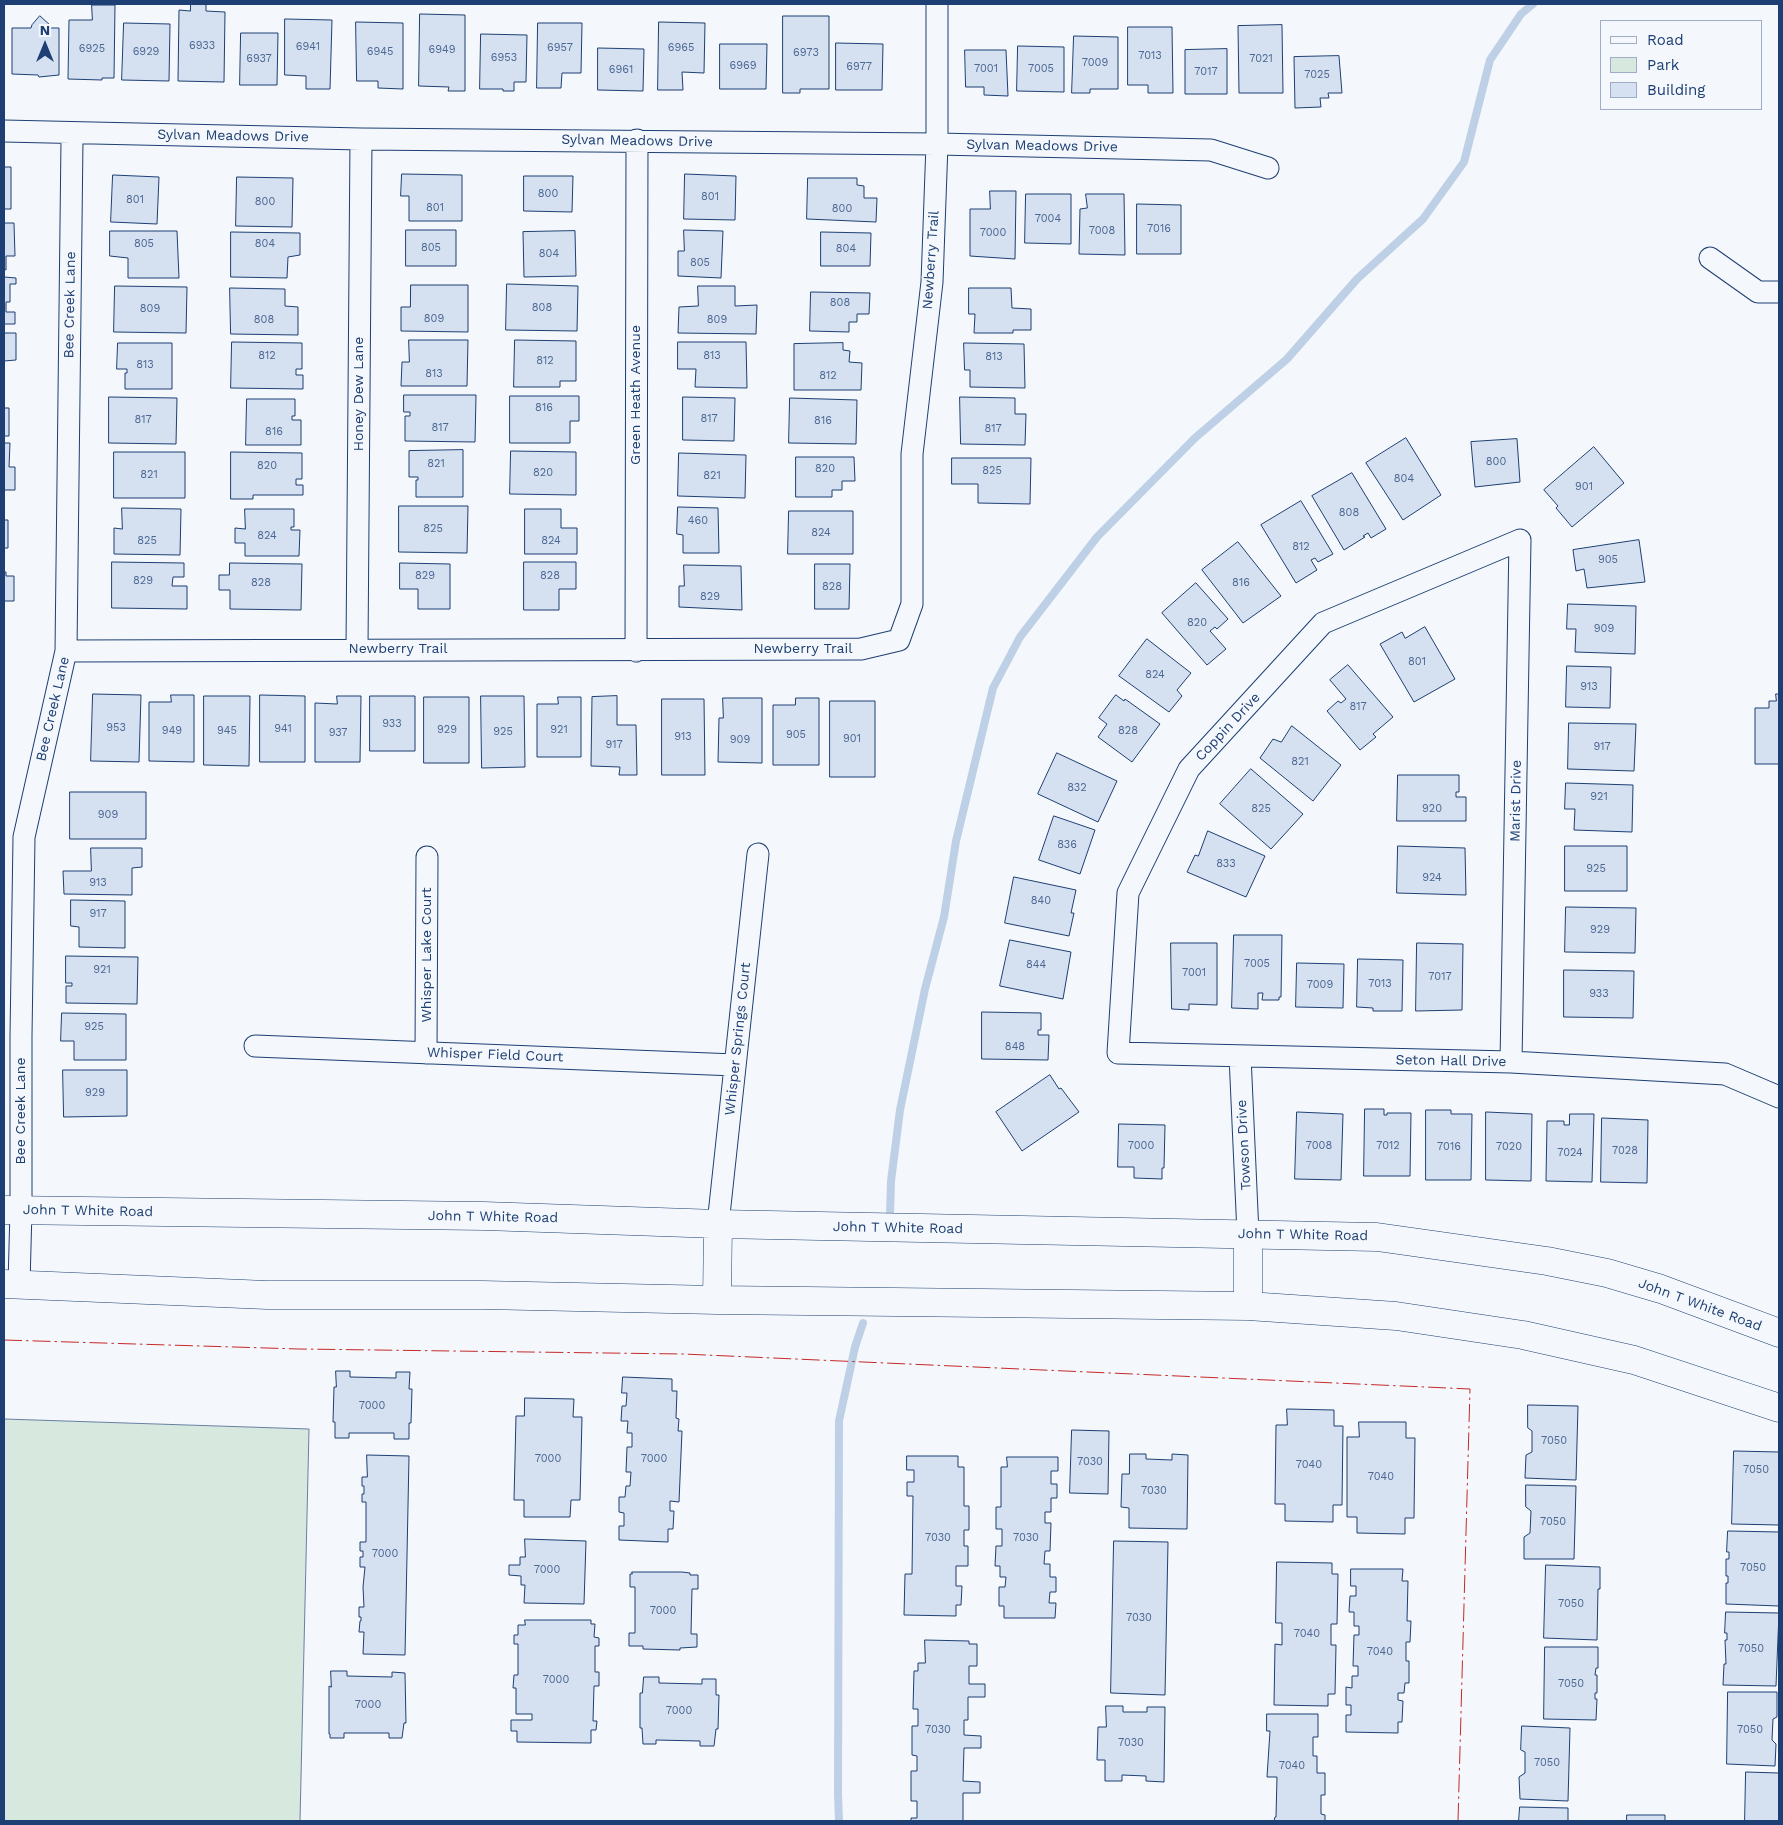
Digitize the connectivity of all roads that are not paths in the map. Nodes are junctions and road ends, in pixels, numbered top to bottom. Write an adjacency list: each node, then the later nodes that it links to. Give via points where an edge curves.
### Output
1 (937, 4): 6 (street, Newberry Trail)
2 (4, 132): 3 (street, Sylvan Meadows Drive)
3 (76, 133): 4 (street, Sylvan Meadows Drive); 12 (street, Bee Creek Lane, via 72,139)
4 (361, 139): 5 (street, Sylvan Meadows Drive); 11 (street, Honey Dew Lane)
5 (637, 140): 6 (street, Sylvan Meadows Drive); 13 (street, Green Heath Avenue)
6 (937, 144): 7 (street, Sylvan Meadows Drive, via 1212,150); 13 (street, Newberry Trail, via 932,282 912,454 912,604 899,640 861,649)
7 (1268, 168)
8 (1710, 258): 9 (street, via 1758,292)
9 (1779, 292)
10 (1520, 540): 19 (street, Coppin Drive, via 1323,623 1189,769 1128,893); 21 (street, Marist Drive)
11 (357, 649): 12 (street, Newberry Trail); 13 (street, Newberry Trail)
12 (66, 651): 16 (street, Bee Creek Lane, via 24,837)
13 (636, 651)
14 (758, 854): 22 (street, Whisper Springs Court)
15 (427, 857): 18 (street, Whisper Lake Court)
16 (12, 1036): 24 (street, Bee Creek Lane)
17 (254, 1046): 18 (street, Whisper Field Court)
18 (426, 1053): 22 (street, Whisper Field Court)
19 (1118, 1053): 20 (street, Seton Hall Drive)
20 (1240, 1056): 21 (street, Seton Hall Drive); 26 (street, Towson Drive)
21 (1512, 1062): 23 (street, Seton Hall Drive, via 1725,1074)
22 (735, 1065): 25 (street, Whisper Springs Court)
23 (1779, 1098)
24 (12, 1210): 25 (main road, John T White Road, via 484,1216); 27 (street, Bee Creek Lane)
25 (718, 1224): 26 (main road, John T White Road); 28 (main road)
26 (1248, 1234): 29 (main road); 30 (main road, John T White Road, via 1376,1237 1547,1260 1661,1289)
27 (11, 1284): 28 (main road, via 267,1295)
28 (717, 1300): 29 (main road)
29 (1248, 1306): 31 (main road, via 1396,1316 1523,1335 1634,1360)
30 (1779, 1333)
31 (1779, 1408)

